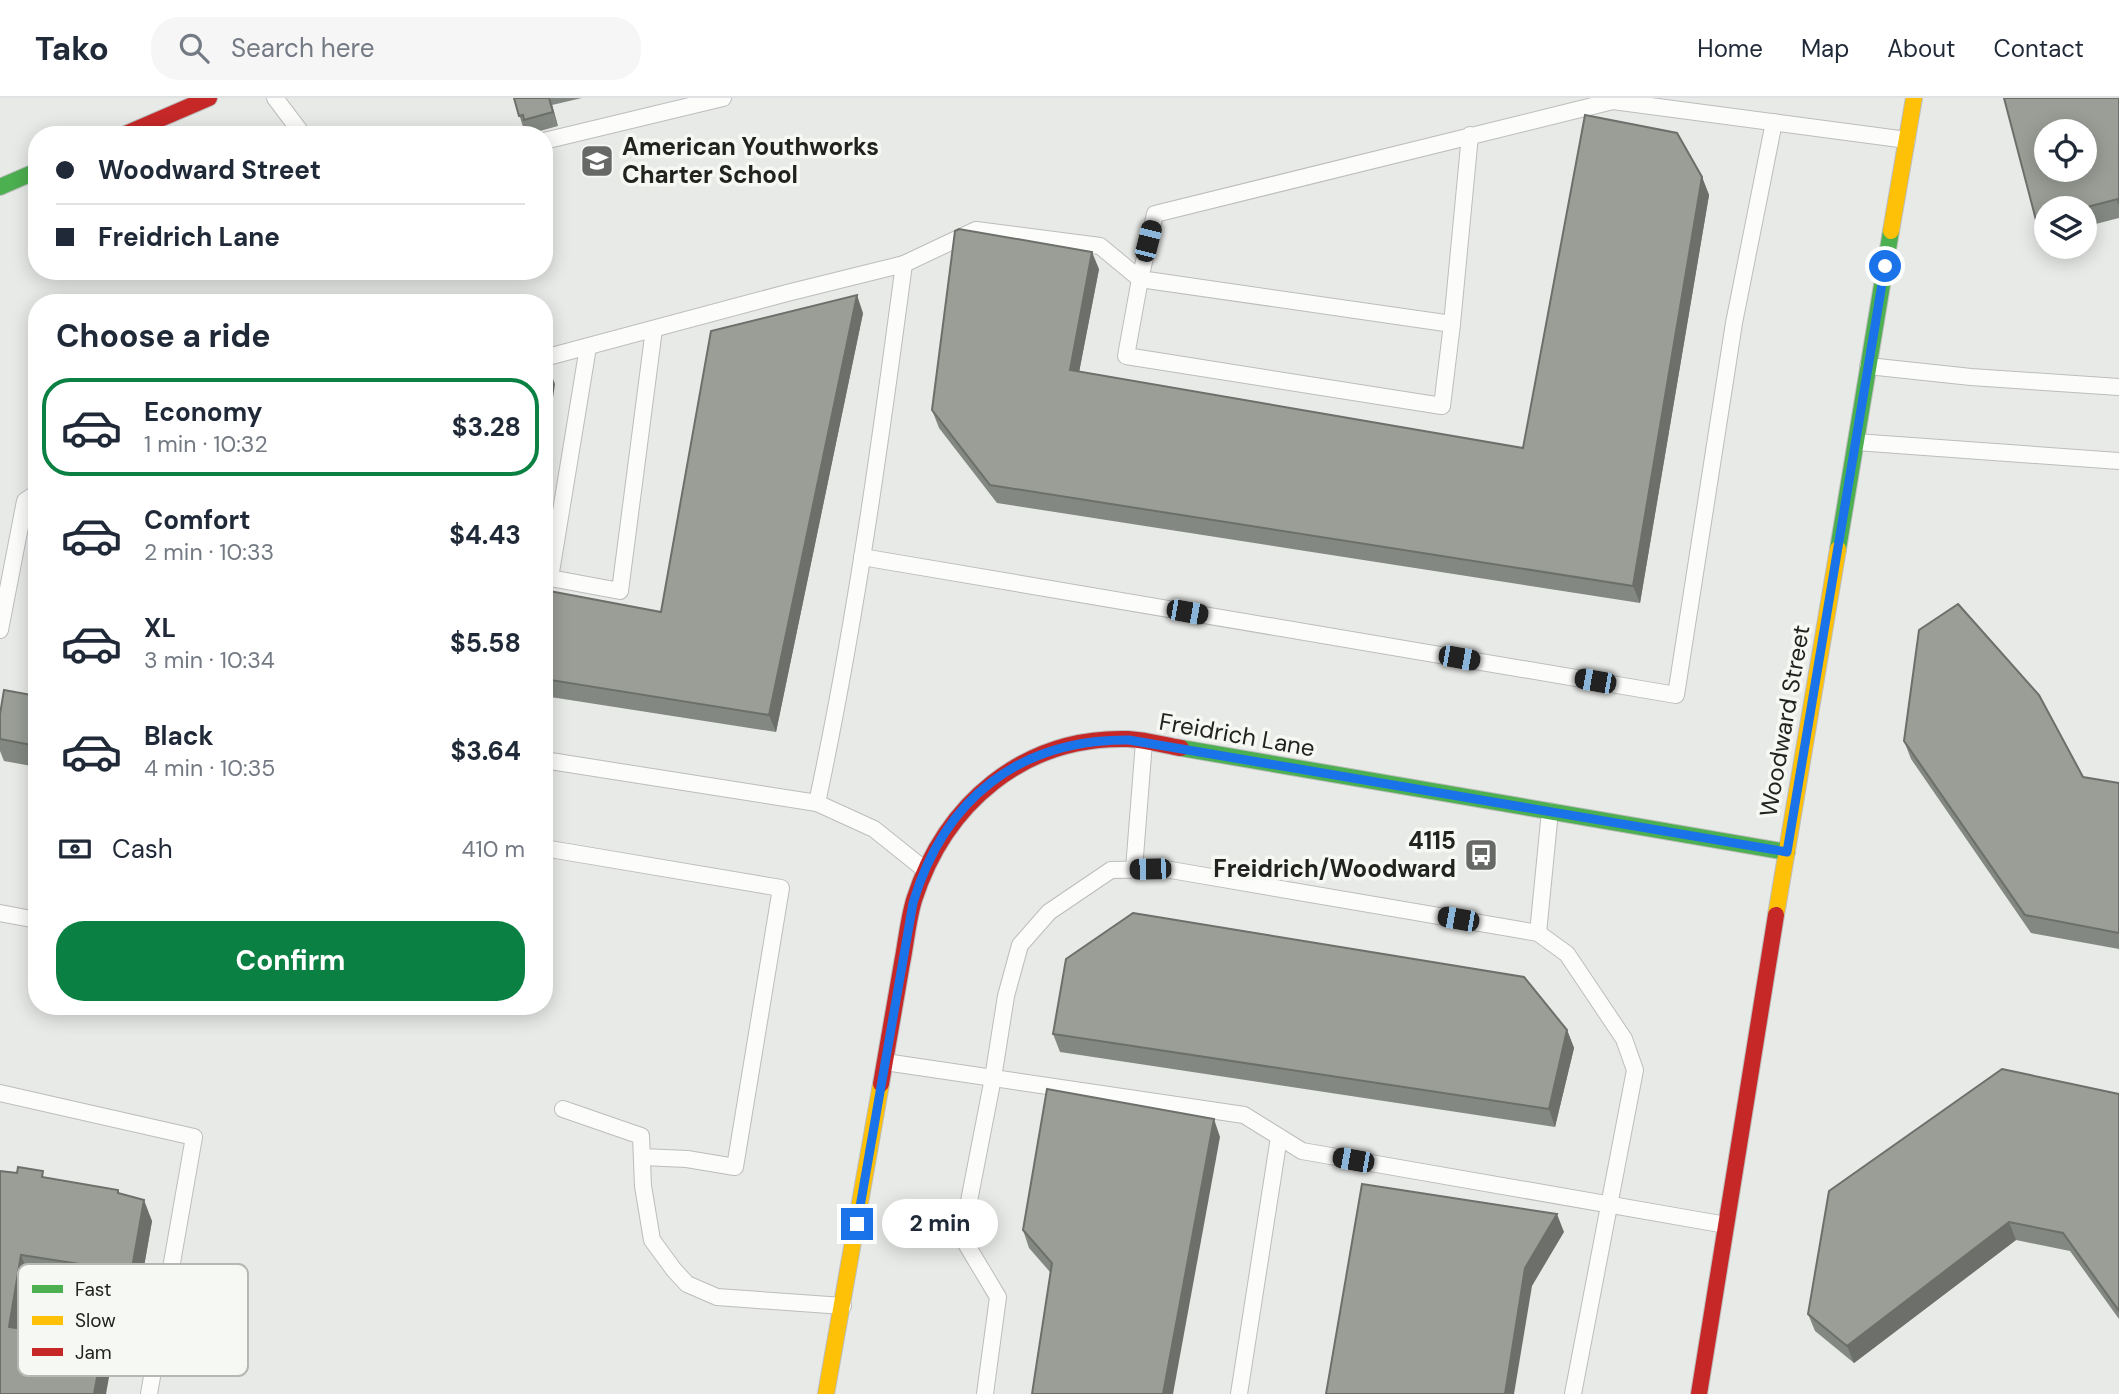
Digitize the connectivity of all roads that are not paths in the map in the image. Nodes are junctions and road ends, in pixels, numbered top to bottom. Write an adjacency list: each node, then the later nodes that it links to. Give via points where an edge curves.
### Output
1 (209, 98): 6 (street)
2 (275, 98): 7 (lane)
3 (723, 98): 9 (lane)
4 (1914, 98): 10 (street, Woodward Street)
5 (1774, 122): 8 (lane, via 1613,101); 10 (lane); 24 (lane, via 1734,323 1676,695)
6 (143, 126)
7 (296, 126)
8 (1470, 135): 14 (lane, via 1154,215); 15 (lane)
9 (553, 139)
10 (1906, 140): 19 (street, Woodward Street)
11 (28, 175): 12 (street)
12 (0, 187)
13 (904, 264): 14 (lane, via 976,230 1100,246); 16 (lane); 24 (lane)
14 (1140, 279): 15 (lane); 15 (lane, via 1126,356 1442,406)
15 (1452, 324)
16 (654, 329): 17 (lane); 26 (lane, via 620,591)
17 (588, 347): 18 (lane); 25 (lane)
18 (553, 356)
19 (1868, 366): 20 (lane); 21 (street, Woodward Street)
20 (2119, 387)
21 (1855, 442): 22 (lane); 33 (street, Woodward Street)
22 (2119, 461)
23 (28, 499): 27 (lane)
24 (862, 557): 30 (lane)
25 (553, 560)
26 (553, 579)
27 (0, 630)
28 (1144, 742): 31 (street, Freidrich Lane); 34 (street, Freidrich Lane, via 1085,742 1037,755 1015,767 957,814); 35 (lane)
29 (553, 761): 30 (lane)
30 (817, 803): 34 (lane, via 874,829)
31 (1550, 811): 33 (street, Freidrich Lane); 38 (lane)
32 (553, 850): 44 (lane, via 781,888 735,1167)
33 (1787, 852): 46 (street, Woodward Street)
34 (924, 869): 39 (street, Freidrich Lane, via 913,903)
35 (1134, 869): 38 (lane, via 1165,869); 40 (lane, via 1111,870 1049,912 1020,945 1006,996)
36 (0, 913): 37 (lane)
37 (28, 918)
38 (1538, 933): 45 (lane, via 1567,954 1624,1039 1635,1070)
39 (885, 1062): 40 (lane); 48 (street, Freidrich Lane)
40 (993, 1078): 43 (lane, via 1244,1115); 52 (lane, via 962,1237 998,1297)
41 (0, 1093): 47 (lane, via 194,1137)
42 (563, 1109): 44 (lane, via 641,1136)
43 (1279, 1137): 45 (lane, via 1302,1151); 53 (lane)
44 (642, 1157): 48 (lane, via 652,1240 687,1284 717,1297)
45 (1608, 1205): 46 (lane); 54 (lane)
46 (1726, 1225): 55 (street, Woodward Street)
47 (172, 1264)
48 (843, 1306): 51 (street, Freidrich Lane)
49 (152, 1376): 50 (lane)
50 (149, 1394)
51 (826, 1394)
52 (985, 1394)
53 (1239, 1394)
54 (1573, 1394)
55 (1699, 1394)

